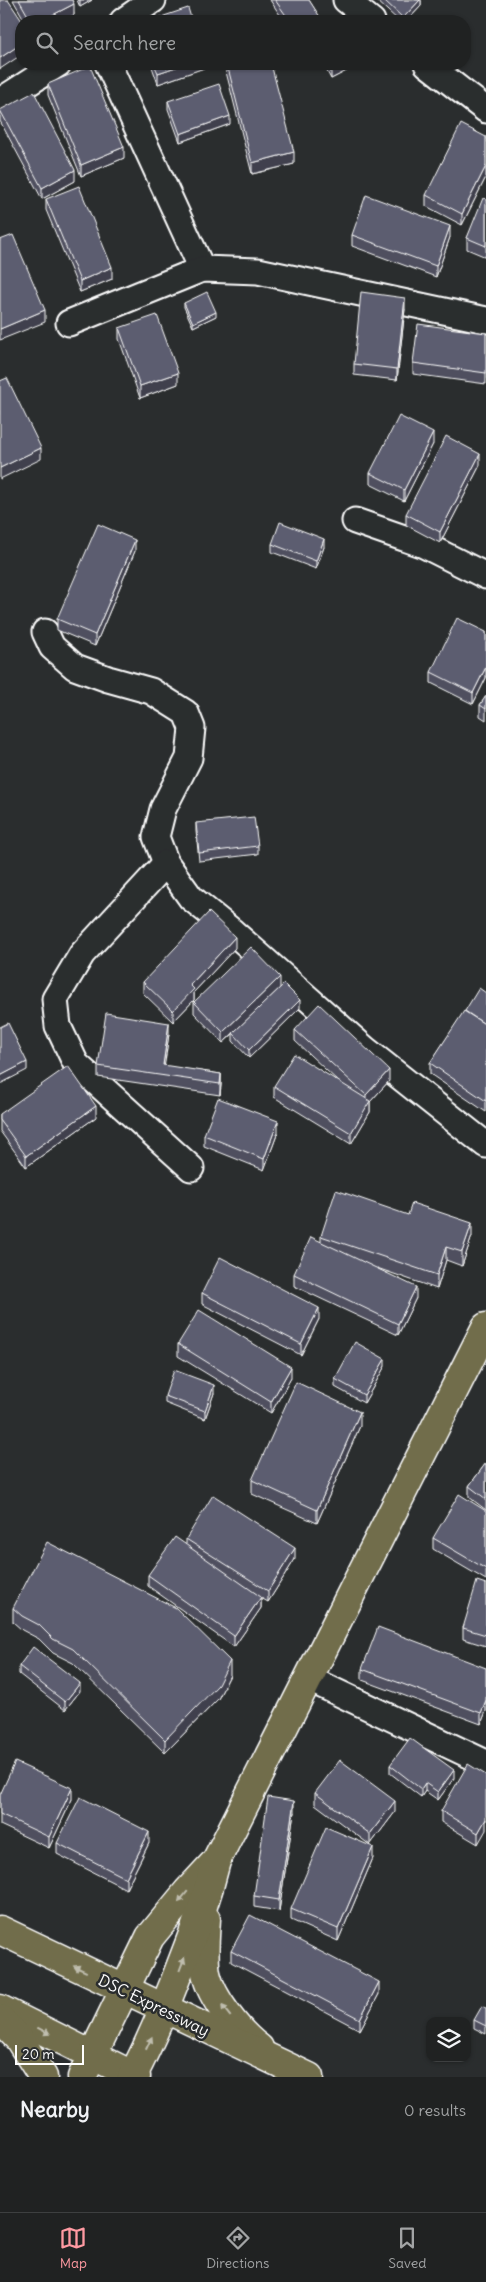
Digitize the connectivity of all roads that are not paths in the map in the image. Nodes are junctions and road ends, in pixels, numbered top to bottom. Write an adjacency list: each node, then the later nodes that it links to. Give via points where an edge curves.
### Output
1 (153, 0): 3 (street)
2 (346, 0): 4 (street)
3 (132, 15)
4 (365, 15)
5 (49, 70): 8 (street)
6 (111, 70): 10 (street)
7 (435, 70): 9 (street)
8 (0, 101)
9 (486, 110)
10 (202, 269): 11 (street, via 258,271); 12 (street)
11 (486, 320)
12 (69, 323)
13 (356, 521): 14 (street, via 424,545)
14 (486, 576)
15 (45, 632): 16 (street, via 52,647 75,666 151,691 186,713 192,728 189,758 164,809 156,837)
16 (166, 863): 17 (street, via 191,898 365,1049); 18 (street, via 82,954 54,999 58,1026 76,1064)
17 (486, 1145)
18 (191, 1168)
19 (486, 1329): 20 (main road)
20 (309, 1679): 21 (street); 22 (main road)
21 (486, 1762)
22 (216, 1861): 23 (main road); 25 (main road, one-way to 25, via 150,1937)
23 (207, 1899): 27 (main road, one-way to 23); 30 (main road, one-way to 23, via 254,2044 215,1997 206,1966)
24 (0, 1930): 25 (main road, DSC Expressway, one-way to 24)
25 (124, 1990): 27 (main road, DSC Expressway); 29 (main road)
26 (0, 2009): 29 (main road, one-way to 29)
27 (164, 2010): 30 (main road, DSC Expressway); 32 (main road, one-way to 27)
28 (0, 2019): 31 (main road, via 19,2039)
29 (87, 2066): 32 (main road)
30 (298, 2072)
31 (43, 2077)
32 (134, 2077)

